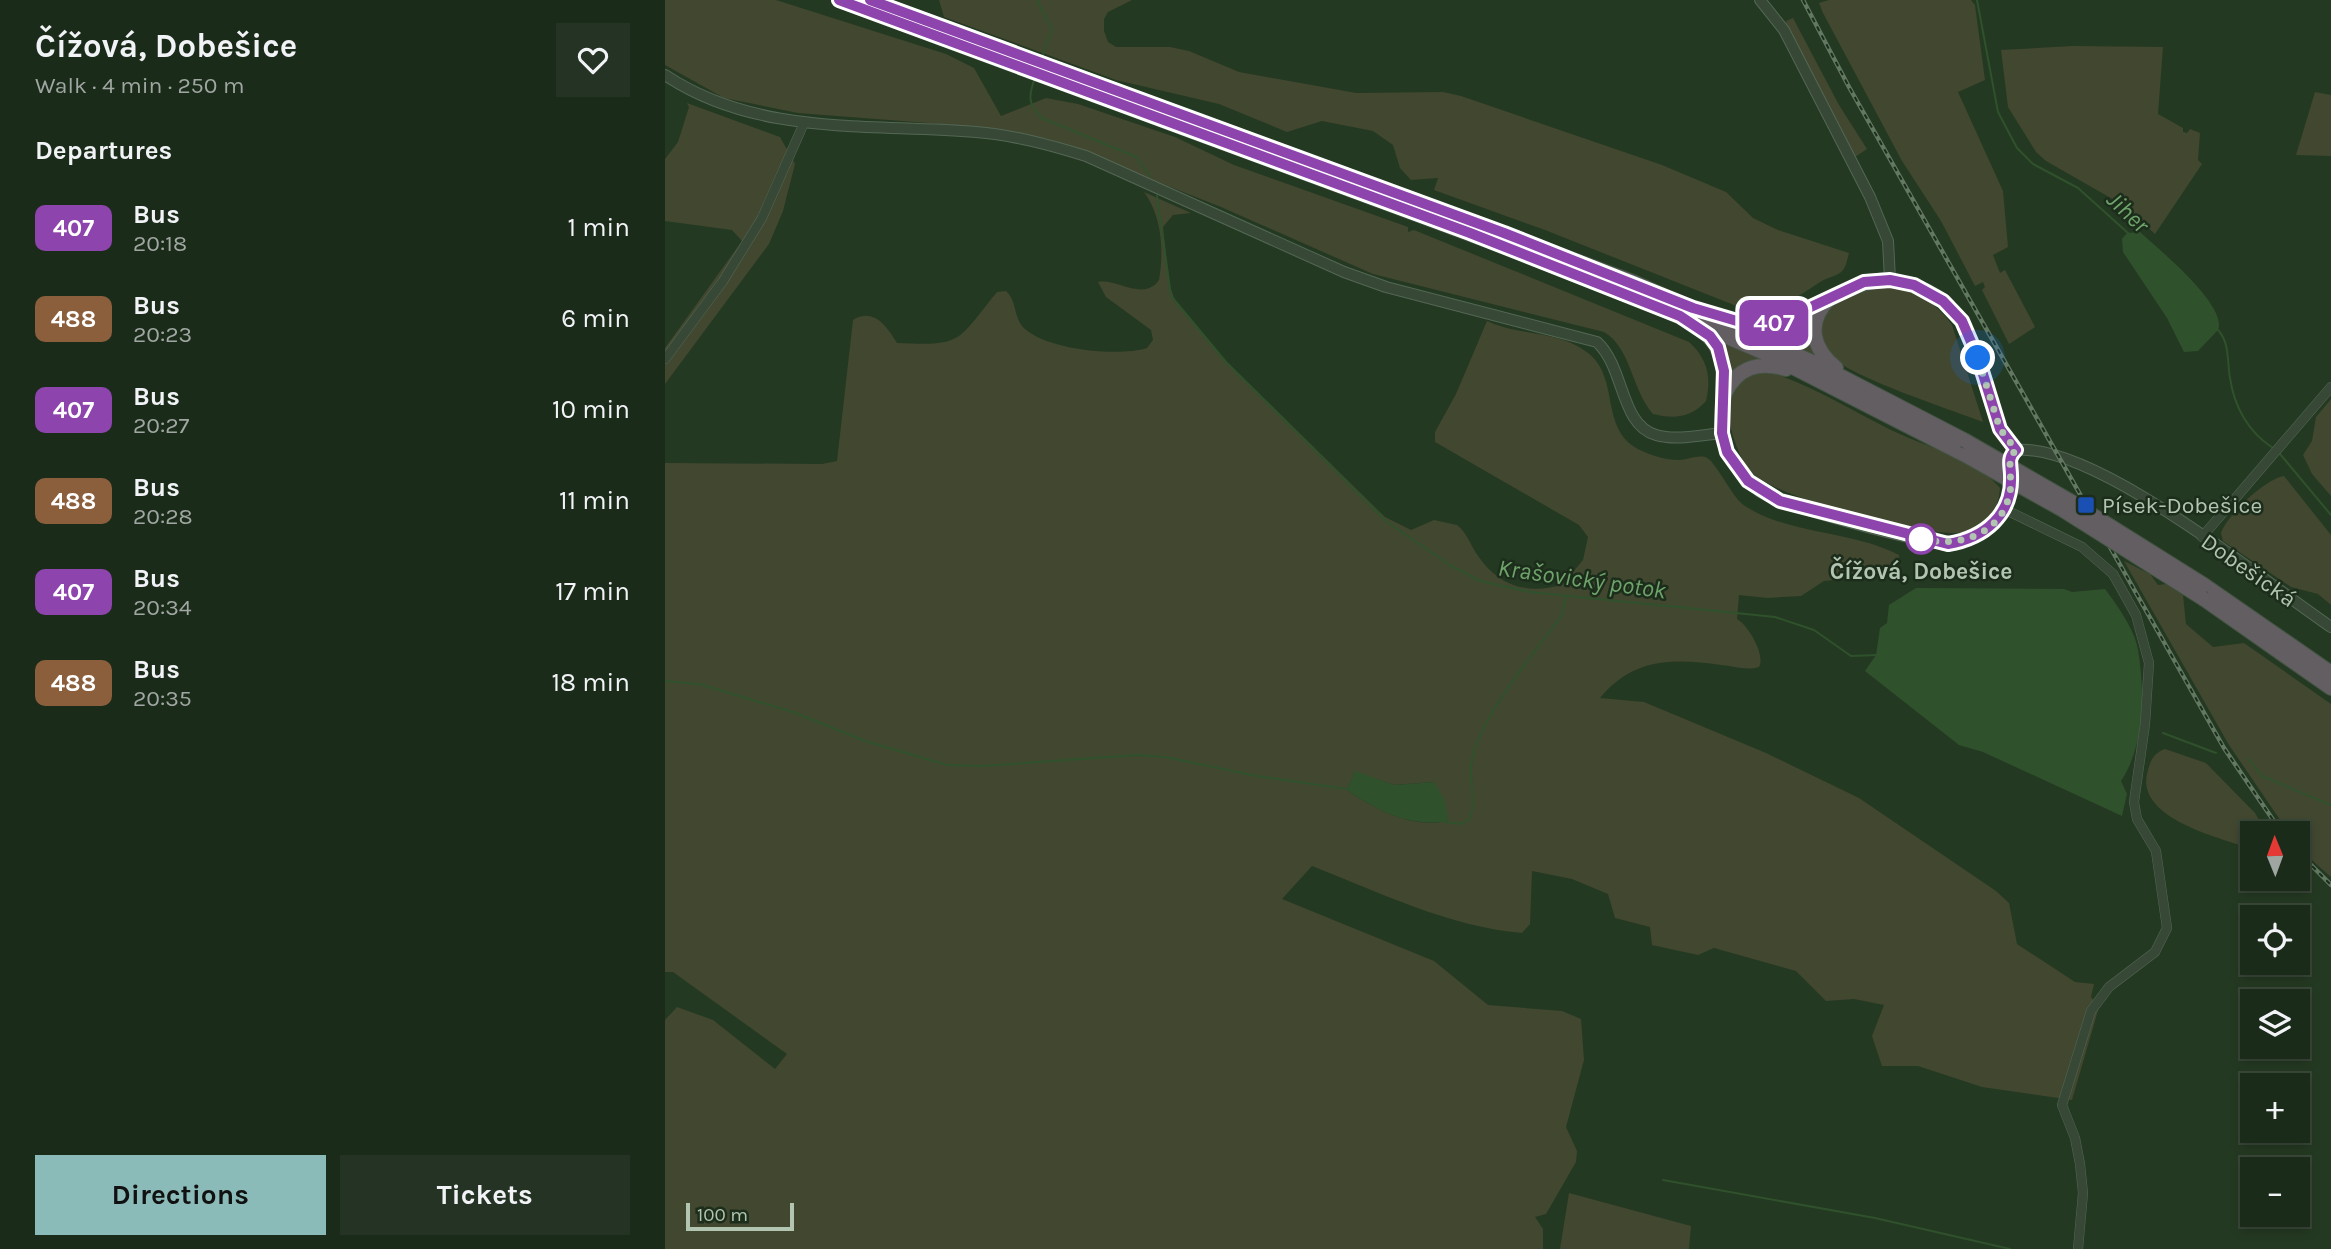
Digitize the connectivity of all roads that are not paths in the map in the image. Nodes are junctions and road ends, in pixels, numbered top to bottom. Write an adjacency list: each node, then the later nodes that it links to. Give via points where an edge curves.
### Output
1 (839, 0): 4 (highway)
2 (870, 0): 4 (highway)
3 (1760, 0): 7 (street, via 1784,30 1870,197 1888,241)
4 (1028, 64): 9 (highway, via 1504,233)
5 (665, 75): 6 (street, via 694,94 732,109)
6 (804, 123): 10 (street, via 762,219); 15 (street, via 978,132 1086,156 1343,272 1597,342 1609,353 1627,406 1643,429 1668,437)
7 (1890, 280): 8 (highway, via 1864,282); 17 (street, via 1929,291 1962,321 2000,429)
8 (1838, 292): 9 (highway, via 1791,317 1764,325); 12 (highway, via 1817,316 1814,338 1824,358)
9 (1686, 312): 11 (highway); 12 (highway); 14 (highway, via 1718,347)
10 (665, 359)
11 (1817, 378): 14 (highway, via 1755,365 1735,377); 16 (highway)
12 (1853, 382): 16 (highway)
13 (2331, 387): 19 (street)
14 (1724, 394): 15 (highway)
15 (1722, 433): 18 (street, via 1735,466 1761,492 1790,504 1948,544 1986,530)
16 (1964, 447): 20 (highway, bridge, via 2070,500)
17 (2016, 450): 18 (street, via 2010,458 2011,482); 19 (street, Dobešická, via 2040,452 2099,471)
18 (2004, 509): 24 (street, via 2082,547 2113,574 2136,615 2149,663 2134,802 2137,819 2156,850 2167,928 2155,952 2099,997 2061,1105 2080,1164 2083,1193)
19 (2202, 537): 21 (street, Dobešická)
20 (2204, 592): 22 (highway); 23 (highway)
21 (2331, 627)
22 (2331, 673)
23 (2331, 688)
24 (2078, 1249)

